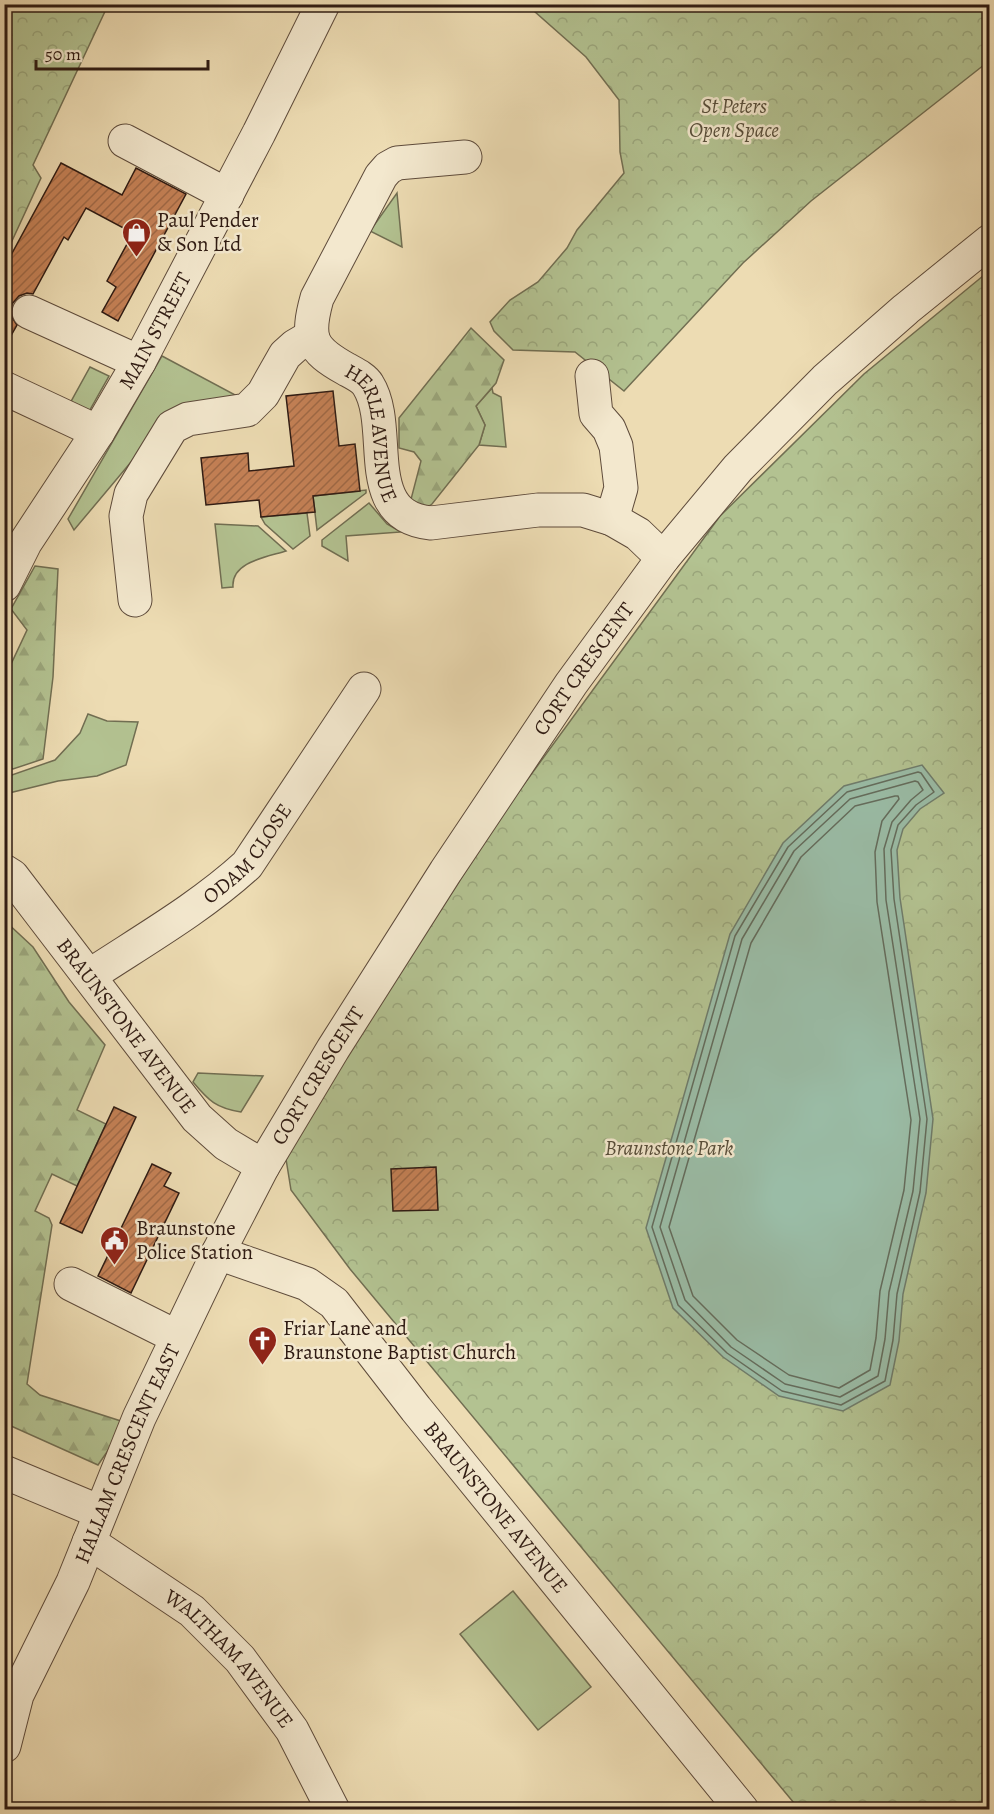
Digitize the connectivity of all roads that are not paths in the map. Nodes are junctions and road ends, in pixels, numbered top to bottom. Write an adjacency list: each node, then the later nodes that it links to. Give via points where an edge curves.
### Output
1 (324, 4): 4 (street, MAIN STREET)
2 (125, 141): 4 (street)
3 (465, 157): 7 (street, via 397,163 381,176 317,298 311,319)
4 (227, 195): 8 (street, MAIN STREET)
5 (990, 241): 13 (street, CORT CRESCENT, via 825,380 738,468)
6 (29, 312): 8 (street)
7 (312, 336): 12 (street, HERLE AVENUE, via 318,351 368,384 377,407 384,485 396,506 417,522 538,510 583,510); 15 (street, via 285,355 263,394 247,410 188,419 172,427 131,494 126,516)
8 (139, 362): 11 (street, MAIN STREET)
9 (592, 376): 12 (street, via 596,414 609,429 616,446 621,488)
10 (4, 388): 11 (street)
11 (98, 432): 14 (street, MAIN STREET, via 25,543)
12 (612, 519): 13 (street, HERLE AVENUE, via 638,534)
13 (663, 558): 19 (street, CORT CRESCENT, via 446,871)
14 (4, 585)
15 (135, 600)
16 (364, 689): 18 (street, ODAM CLOSE, via 247,865 197,904)
17 (4, 871): 18 (street, BRAUNSTONE AVENUE, via 12,876)
18 (89, 976): 19 (street, BRAUNSTONE AVENUE, via 197,1118 226,1144)
19 (263, 1166): 20 (street, HALLAM CRESCENT EAST)
20 (218, 1253): 22 (street, HALLAM CRESCENT EAST); 27 (street, BRAUNSTONE AVENUE, via 307,1284 334,1303)
21 (71, 1284): 22 (street)
22 (177, 1337): 24 (street, HALLAM CRESCENT EAST)
23 (4, 1472): 24 (street, WALTHAM AVENUE)
24 (94, 1527): 25 (street, HALLAM CRESCENT EAST, via 73,1582 17,1695); 26 (street, WALTHAM AVENUE, via 192,1611 240,1659 292,1730)
25 (4, 1746)
26 (333, 1809)
27 (742, 1809)

